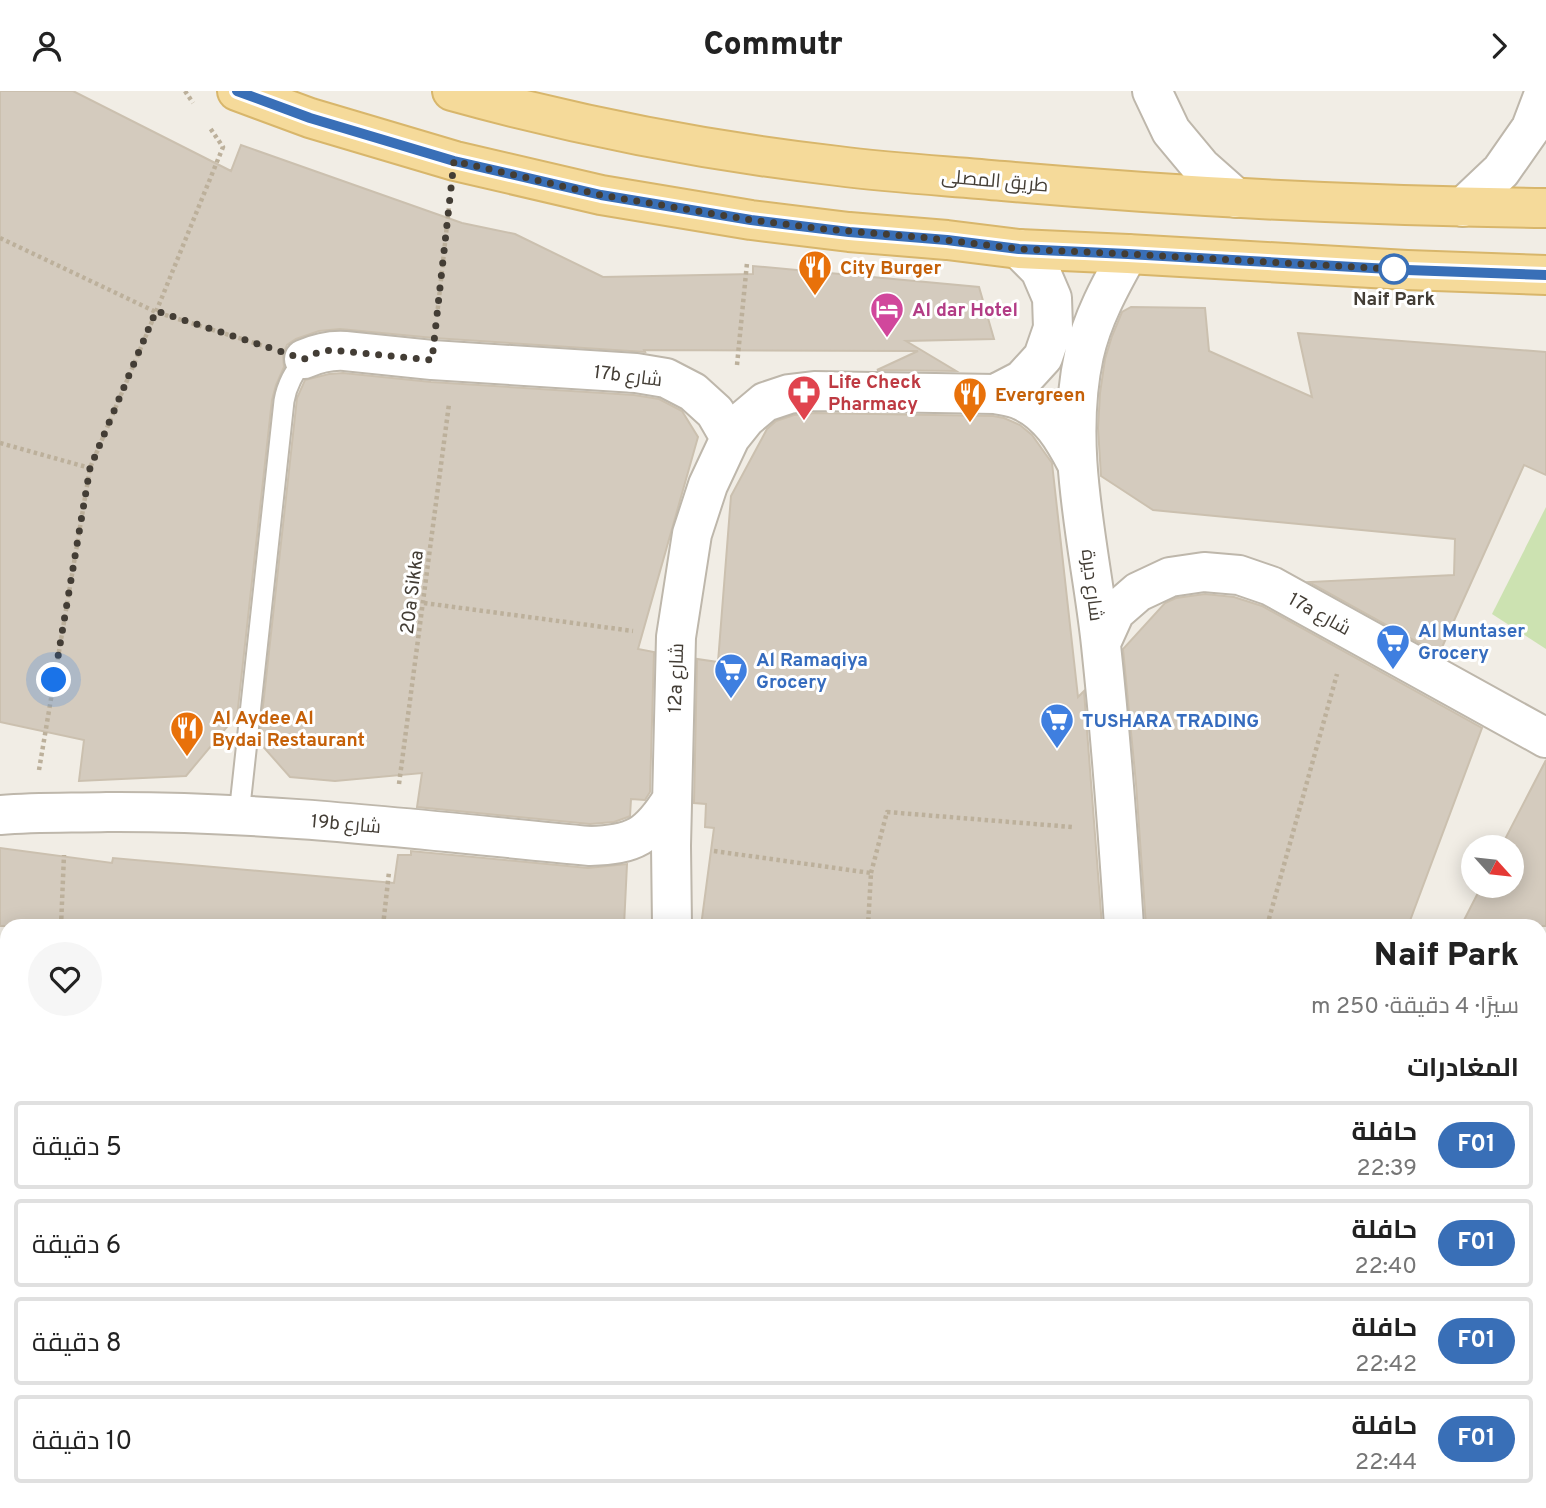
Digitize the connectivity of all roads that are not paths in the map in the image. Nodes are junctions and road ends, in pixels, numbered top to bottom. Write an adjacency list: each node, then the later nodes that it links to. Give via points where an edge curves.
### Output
1 (237, 91): 8 (main road, via 454,161 601,195 751,220)
2 (452, 91): 5 (main road, طريق المصلى, via 619,132 729,152 839,167)
3 (1152, 91): 5 (street, via 1171,131 1200,167)
4 (1545, 91): 6 (street, via 1531,128 1501,171)
5 (1236, 198): 6 (main road, طريق المصلى)
6 (1463, 207): 7 (main road, طريق المصلى)
7 (1546, 208)
8 (1019, 249): 9 (main road); 12 (street, via 1040,270 1052,298 1053,328 1043,357 1022,380)
9 (1128, 254): 10 (main road); 14 (street, شارع ديرة, via 1102,302 1084,354 1076,409)
10 (1546, 275)
11 (304, 359): 13 (street, 17b شارع, via 331,350 666,378 693,392 715,412); 19 (lane, via 287,386 284,401)
12 (995, 394): 13 (street, via 789,394 765,402); 14 (street, via 1022,401 1046,417)
13 (730, 438): 17 (street, 12a شارع, via 692,534 676,637)
14 (1077, 464): 15 (street, شارع ديرة)
15 (1101, 643): 16 (street, 17a شارع, via 1115,612 1138,591 1170,577 1204,572 1239,575 1271,586); 21 (street, شارع ديرة)
16 (1546, 738)
17 (672, 799): 19 (street, 19b شارع, via 659,820 639,837 615,845 590,846); 20 (street, 12a شارع)
18 (32, 813): 19 (street, 19b شارع)
19 (239, 815)
20 (672, 919)
21 (1124, 919)

